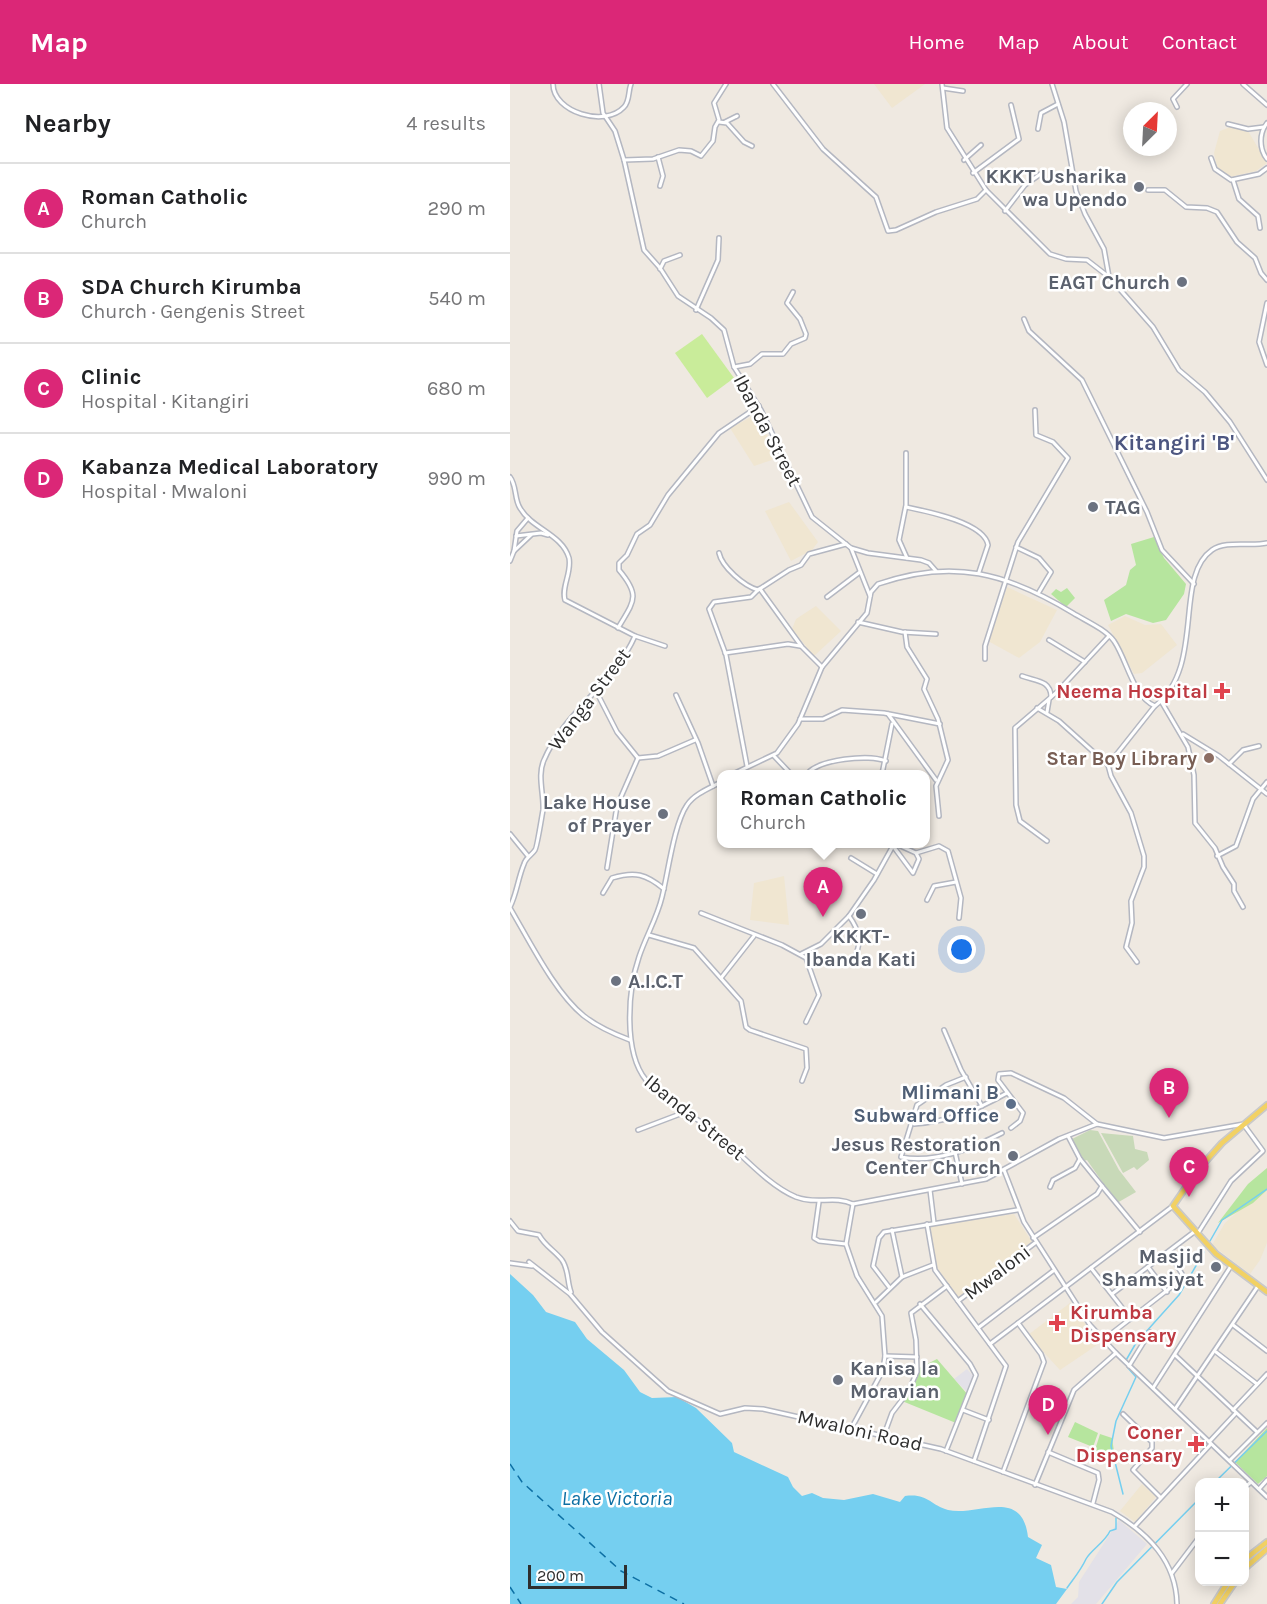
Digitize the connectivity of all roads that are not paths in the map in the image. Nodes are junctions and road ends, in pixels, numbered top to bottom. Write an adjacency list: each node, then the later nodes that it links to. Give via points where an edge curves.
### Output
1 (553, 84): 16 (street, via 553,93 564,105 585,115)
2 (599, 84): 16 (street, Ibanda Street)
3 (631, 84): 16 (street, via 626,105)
4 (726, 84): 17 (street, via 714,103)
5 (773, 84): 37 (street, via 823,149 876,197 888,231 977,199)
6 (1052, 84): 12 (street)
7 (1187, 84): 11 (street)
8 (1244, 84): 14 (street)
9 (942, 86): 10 (street); 30 (street, via 947,128)
10 (963, 92)
11 (1174, 102)
12 (1058, 104): 22 (street, via 1041,113); 44 (street, via 1068,137 1076,191 1104,249)
13 (1011, 105): 33 (street, via 1019,139)
14 (1267, 105)
15 (737, 116): 18 (street)
16 (606, 118): 29 (street, Ibanda Street, via 615,131)
17 (719, 122): 18 (street); 25 (street, via 713,141 701,156 679,150)
18 (725, 122): 24 (street)
19 (1267, 123): 21 (street)
20 (1228, 124): 21 (street, via 1248,129)
21 (1264, 126): 28 (street, via 1261,148)
22 (1038, 129)
23 (981, 145): 30 (street)
24 (752, 146)
25 (658, 157): 26 (street); 31 (street)
26 (650, 159): 29 (street); 31 (street)
27 (1211, 159): 35 (street, via 1215,169)
28 (1267, 159)
29 (624, 160): 43 (street, Ibanda Street, via 644,250)
30 (964, 160): 33 (street)
31 (660, 162): 36 (street)
32 (1267, 168): 35 (street)
33 (973, 173): 37 (street)
34 (1042, 173): 39 (street, via 1025,185)
35 (1233, 180): 40 (street, via 1239,199 1258,216)
36 (660, 186)
37 (986, 190): 39 (street)
38 (1148, 190): 45 (street, via 1165,190 1186,207 1217,212 1237,242 1255,258)
39 (1005, 211): 44 (street, via 1050,254 1085,259)
40 (1260, 228)
41 (719, 238): 48 (street, via 718,260)
42 (680, 255): 43 (street, via 664,261)
43 (660, 268): 48 (street, Ibanda Street, via 678,296)
44 (1109, 277): 56 (street, via 1153,327 1174,364 1230,422)
45 (1267, 280)
46 (793, 292): 51 (street, via 787,303 800,319 805,338 791,344 783,354 762,354 750,364)
47 (1267, 303): 50 (street, via 1259,342)
48 (696, 309): 51 (street, Ibanda Street, via 724,330)
49 (1024, 319): 74 (street, via 1029,331 1082,380 1162,550)
50 (1267, 365)
51 (734, 367): 52 (street, Ibanda Street)
52 (759, 406): 63 (street, Ibanda Street, via 812,517); 80 (street, via 719,433 668,495 650,525 637,534 620,562 619,570 632,584 633,601)
53 (1035, 410): 64 (street, via 1036,435 1053,442 1068,457)
54 (906, 453): 57 (street)
55 (510, 477): 58 (street, Wanga Street, via 519,506)
56 (1267, 480)
57 (906, 507): 68 (street, via 899,540); 72 (street, via 949,517 984,536 988,545)
58 (528, 518): 60 (street); 61 (street, Wanga Street)
59 (532, 534): 60 (street); 61 (street); 66 (street)
60 (515, 536): 66 (street)
61 (552, 537): 80 (street, Wanga Street, via 564,547 570,563 565,600)
62 (1267, 543): 74 (street, via 1214,548 1200,567)
63 (846, 544): 65 (street, Ibanda Street); 75 (street, via 809,554 801,565)
64 (1016, 547): 73 (street); 76 (street, via 1039,558 1051,572)
65 (850, 548): 68 (street); 70 (street)
66 (514, 551): 69 (street)
67 (719, 553): 75 (street, via 740,580)
68 (907, 558): 71 (street, via 927,562)
69 (510, 561)
70 (860, 572): 77 (street); 78 (street)
71 (937, 572): 72 (street); 78 (street, via 878,584)
72 (979, 572): 73 (street)
73 (1006, 579): 76 (street); 89 (street, via 985,646)
74 (1194, 584): 96 (street, via 1182,666)
75 (759, 589): 87 (street); 88 (street, via 751,597 711,605 710,614)
76 (1039, 592): 84 (street)
77 (827, 597)
78 (870, 597): 79 (street, via 867,613)
79 (858, 622): 81 (street); 91 (street)
80 (618, 628): 83 (street, Wanga Street)
81 (905, 632): 82 (street); 103 (street, via 907,647 927,679 924,688)
82 (936, 634)
83 (635, 636): 86 (street); 93 (street, Wanga Street)
84 (1109, 636): 90 (street); 97 (street, via 1144,698)
85 (1049, 640): 90 (street)
86 (665, 646)
87 (802, 647): 88 (street, via 788,644); 91 (street)
88 (725, 653): 112 (street)
89 (985, 659)
90 (1084, 662): 95 (street)
91 (822, 667): 101 (street)
92 (1022, 676): 95 (street, via 1046,684)
93 (596, 691): 108 (street, via 617,732); 134 (street, Wanga Street, via 570,717 544,759 537,844 535,852)
94 (676, 694): 105 (street)
95 (1050, 698): 98 (street); 99 (street)
96 (1161, 701): 97 (street); 104 (street)
97 (1155, 706): 111 (street)
98 (1036, 708): 99 (street); 127 (street, via 1015,728 1016,805 1020,821)
99 (1047, 712): 111 (street)
100 (888, 714): 101 (street, via 842,710 823,719); 102 (street); 103 (street)
101 (800, 719): 107 (street)
102 (892, 723): 109 (street); 117 (street)
103 (940, 724): 119 (street, via 948,760)
104 (1182, 734): 110 (street); 135 (street, via 1194,776 1196,823)
105 (695, 740): 108 (street, via 658,756); 122 (street)
106 (1259, 746): 110 (street, via 1243,750)
107 (774, 756): 112 (street); 114 (street)
108 (638, 758): 137 (street, via 617,806)
109 (886, 761): 115 (street, via 869,756); 116 (street)
110 (1229, 764): 123 (street)
111 (1108, 765): 152 (street, via 1131,813 1144,856 1144,867 1131,901 1126,947)
112 (747, 766): 113 (street)
113 (740, 770)
114 (787, 770)
115 (812, 770)
116 (883, 770)
117 (927, 770)
118 (930, 773): 119 (street)
119 (937, 780): 125 (street)
120 (1267, 782): 123 (street)
121 (717, 784): 122 (street, Ibanda Street)
122 (713, 786): 140 (street, Ibanda Street, via 686,807)
123 (1260, 788): 124 (street); 135 (street, via 1236,846)
124 (1267, 794)
125 (939, 816)
126 (510, 834): 134 (street)
127 (1047, 841)
128 (892, 848): 138 (street)
129 (897, 848): 133 (street, via 913,873 919,859)
130 (904, 848): 133 (street)
131 (929, 848): 133 (street)
132 (930, 848): 139 (street, via 945,849)
133 (916, 853)
134 (528, 856): 143 (street, Wanga Street)
135 (1217, 856): 144 (street)
136 (851, 858): 138 (street)
137 (607, 868)
138 (877, 874): 146 (street)
139 (956, 882): 142 (street, via 934,886); 147 (street, via 961,898)
140 (664, 889): 141 (street, via 646,875 630,875 612,878); 148 (street, Ibanda Street)
141 (603, 893)
142 (927, 900)
143 (510, 907): 156 (street, via 547,970 582,1015)
144 (1243, 907)
145 (701, 913): 149 (street)
146 (849, 916): 150 (street, via 821,944); 151 (street, via 859,932)
147 (959, 918)
148 (649, 935): 153 (street, via 694,948); 156 (street, Ibanda Street, via 639,957 632,993)
149 (754, 936): 150 (street); 153 (street)
150 (801, 954): 154 (street, via 810,966 819,995)
151 (855, 957)
152 (1137, 962)
153 (721, 978): 158 (street, via 741,1001 746,1027 806,1048 807,1068)
154 (806, 1022)
155 (944, 1030): 157 (street)
156 (630, 1040): 162 (street, Ibanda Street, via 646,1080)
157 (966, 1077): 161 (street); 163 (street, via 917,1105)
158 (802, 1081)
159 (1007, 1093): 161 (street); 164 (street, via 998,1080 1003,1072 1064,1098); 166 (street, via 1023,1113)
160 (1267, 1105): 165 (main road)
161 (982, 1106): 163 (street, via 948,1120)
162 (688, 1111): 167 (street); 177 (street, Ibanda Street, via 780,1188 804,1200)
163 (913, 1124): 170 (street, via 902,1158)
164 (1097, 1124): 165 (street, via 1164,1138); 169 (street)
165 (1244, 1124): 179 (main road, via 1203,1164); 187 (street, via 1263,1151 1231,1181)
166 (1011, 1128)
167 (638, 1130)
168 (1002, 1133): 170 (street, via 971,1149)
169 (1067, 1136): 171 (street); 172 (street)
170 (955, 1152): 173 (street)
171 (1080, 1159): 174 (street); 175 (street, via 1075,1168 1053,1180)
172 (1004, 1170): 173 (street); 180 (street)
173 (962, 1184): 176 (street)
174 (1102, 1186): 186 (street); 188 (street, Mwaloni, via 1097,1194)
175 (1050, 1187)
176 (930, 1190): 178 (street); 182 (street)
177 (819, 1202): 178 (street, via 839,1198); 189 (street, via 814,1238)
178 (854, 1204): 189 (street)
179 (1173, 1206): 186 (street); 187 (main road)
180 (1017, 1210): 182 (street); 188 (street)
181 (510, 1221): 184 (street)
182 (934, 1223): 183 (street)
183 (927, 1224): 185 (street); 193 (street)
184 (512, 1229): 206 (street, via 539,1235 561,1259 569,1278)
185 (892, 1230): 199 (street); 202 (street, via 881,1234 873,1266)
186 (1140, 1232): 197 (street)
187 (1195, 1234): 190 (street); 195 (main road)
188 (1035, 1240): 198 (street); 208 (street, Mwaloni)
189 (846, 1244): 209 (street, via 857,1276)
190 (1169, 1252): 196 (street); 204 (street, via 1182,1274)
191 (529, 1262): 194 (street, Mwaloni Road)
192 (510, 1263): 194 (street)
193 (933, 1265): 199 (street); 200 (street)
194 (534, 1266): 206 (street, Mwaloni Road)
195 (1231, 1266): 201 (main road); 221 (street)
196 (1148, 1267): 204 (street); 207 (street)
197 (1091, 1268): 203 (street); 207 (street)
198 (1053, 1271): 203 (street); 214 (street)
199 (902, 1277): 202 (street)
200 (947, 1286): 208 (street); 210 (street, Mwaloni)
201 (1259, 1286): 205 (main road); 213 (street)
202 (889, 1287): 209 (street)
203 (1064, 1288): 212 (street); 216 (street)
204 (1167, 1292): 211 (street)
205 (1267, 1292)
206 (570, 1294): 235 (street, Mwaloni Road, via 602,1332 668,1390 720,1414 754,1408)
207 (1112, 1294): 211 (street)
208 (958, 1301): 214 (street)
209 (876, 1302): 222 (street, via 882,1316)
210 (920, 1304): 223 (street, via 910,1314); 230 (street, via 974,1371 975,1383)
211 (1131, 1319): 216 (street)
212 (1018, 1323): 217 (street); 243 (street, via 1044,1362)
213 (1233, 1325): 218 (street); 219 (street)
214 (978, 1328): 217 (street)
215 (1150, 1332): 224 (street)
216 (1103, 1340): 220 (street)
217 (990, 1344): 233 (street, via 1006,1370)
218 (1267, 1351)
219 (1216, 1352): 226 (street); 227 (street)
220 (1116, 1353): 224 (street); 240 (street, via 1074,1390)
221 (1175, 1355): 226 (street); 228 (street)
222 (885, 1356): 223 (street); 235 (street, via 883,1370)
223 (917, 1357): 237 (street, via 913,1384 892,1413)
224 (1130, 1366): 228 (street)
225 (1267, 1374): 227 (street)
226 (1199, 1377): 229 (street); 231 (street)
227 (1257, 1384): 231 (street)
228 (1153, 1388): 229 (street)
229 (1175, 1409): 238 (street)
230 (963, 1410): 233 (street); 239 (street)
231 (1234, 1411): 236 (street); 238 (street)
232 (1123, 1414): 248 (street, via 1152,1442 1152,1448 1133,1470)
233 (989, 1420): 241 (street)
234 (1267, 1423): 236 (street)
235 (851, 1429): 237 (street, Mwaloni Road)
236 (1257, 1432): 242 (street)
237 (884, 1435): 239 (street, Mwaloni Road)
238 (1210, 1443): 242 (street); 248 (street)
239 (946, 1451): 241 (street, Mwaloni Road)
240 (1048, 1452): 246 (street); 250 (street, via 1098,1473)
241 (974, 1461): 243 (street, Mwaloni Road)
242 (1231, 1462): 245 (street)
243 (1003, 1473): 246 (street, Mwaloni Road)
244 (1267, 1480): 247 (street)
245 (1251, 1482): 247 (street)
246 (1035, 1485): 250 (street, Mwaloni Road)
247 (1258, 1489): 249 (street)
248 (1160, 1497): 251 (street)
249 (1267, 1497)
250 (1093, 1503): 251 (street, Mwaloni Road)
251 (1135, 1526): 257 (street, Mwaloni Road, via 1156,1546)
252 (1267, 1542): 255 (main road)
253 (1195, 1543): 257 (street)
254 (1267, 1549): 256 (main road)
255 (1249, 1557)
256 (1249, 1565)
257 (1172, 1573): 260 (street, Mwaloni Road)
258 (1225, 1586): 261 (main road)
259 (1232, 1586): 262 (main road)
260 (1177, 1604)
261 (1214, 1604)
262 (1220, 1604)

